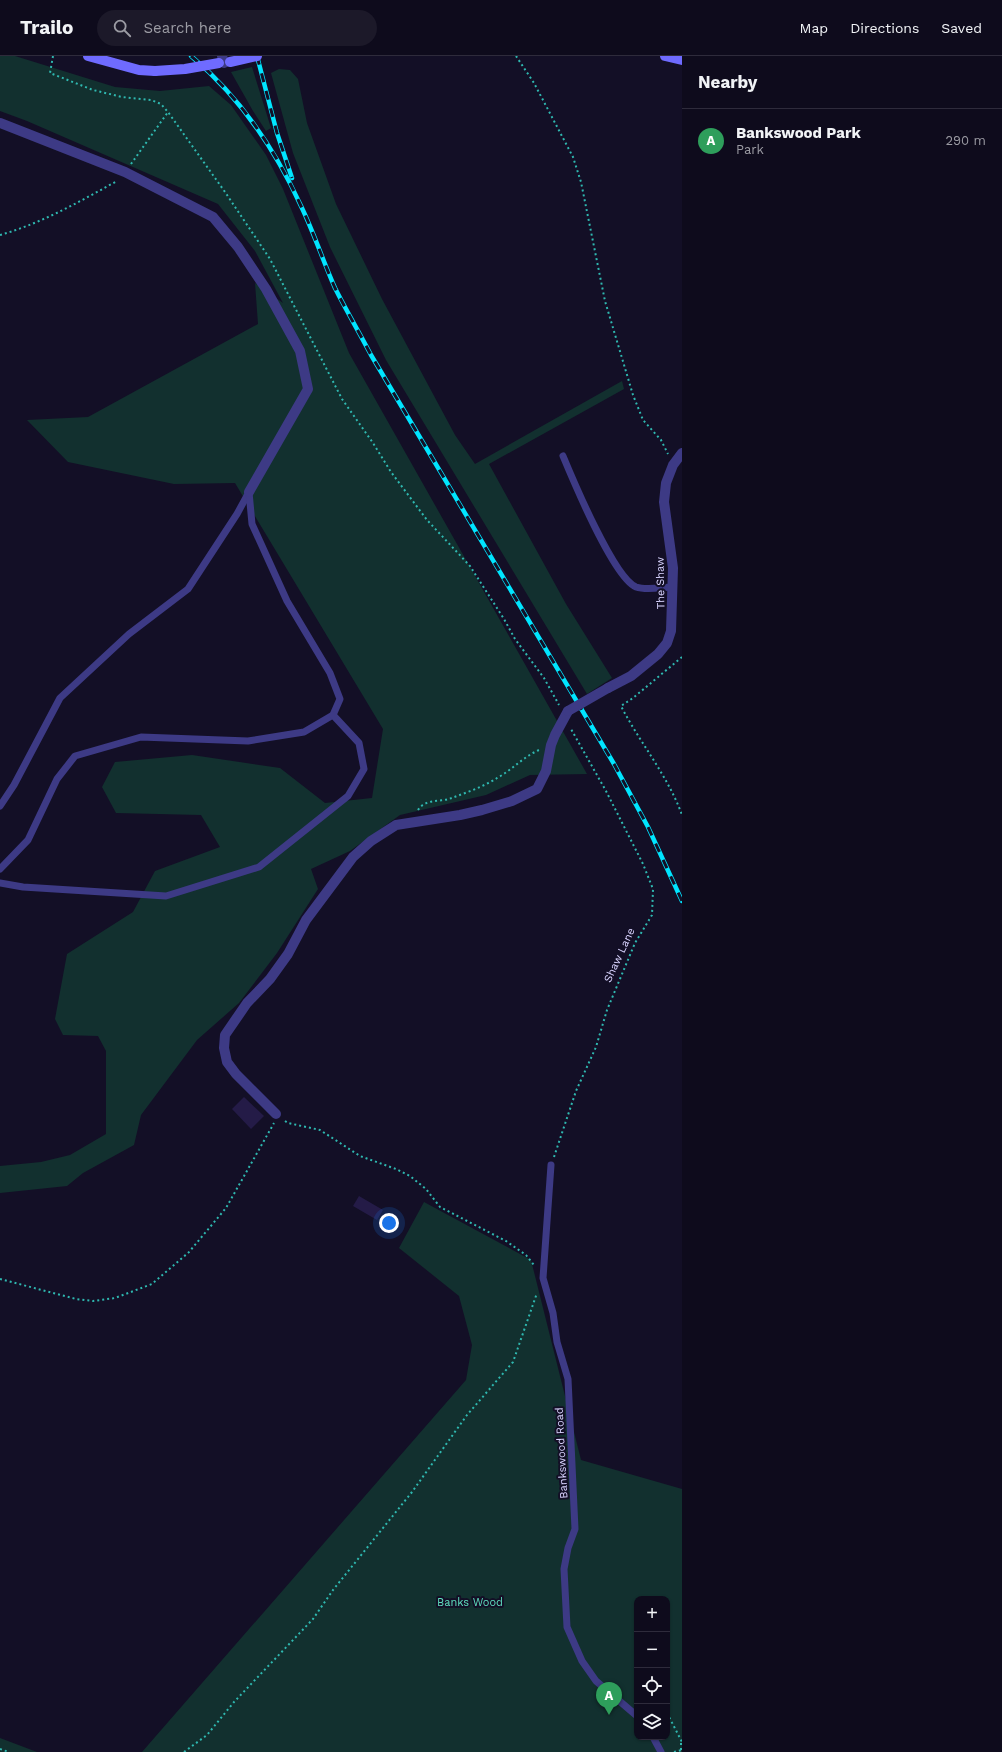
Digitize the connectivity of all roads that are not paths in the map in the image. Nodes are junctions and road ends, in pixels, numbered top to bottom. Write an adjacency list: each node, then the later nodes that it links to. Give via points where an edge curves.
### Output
1 (88, 56): 5 (street, bridge, via 139,70 155,71 185,69)
2 (257, 56): 5 (street, bridge)
3 (665, 56): 4 (street)
4 (682, 60)
5 (224, 61)
6 (0, 123): 9 (street, via 124,172 213,217 238,247 266,289 300,351 308,389)
7 (682, 453): 10 (street, The Shaw, via 673,465 666,483 664,502)
8 (563, 456): 10 (lane, via 594,526 618,569 636,587)
9 (249, 492): 11 (lane, via 252,524 287,601 330,673 340,699); 12 (lane, via 188,589 129,634 60,698 14,785)
10 (673, 587): 15 (street, The Shaw, bridge, via 671,631 667,643 658,654 631,676 567,714 555,735 537,789 502,804 474,812 396,824 353,857 306,920 288,954 270,979 247,1003 225,1035 227,1062)
11 (333, 715): 13 (lane, via 304,732 248,741 140,737 75,756 57,778 28,840); 14 (lane, via 359,743 364,769 348,796 259,867 166,896 23,887)
12 (0, 806)
13 (0, 869)
14 (0, 883)
15 (276, 1114)
16 (551, 1165): 17 (lane, Bankswood Road, via 543,1278 568,1379 575,1529 564,1569 567,1627 582,1661 596,1680)
17 (634, 1713)
18 (655, 1740): 19 (lane)
19 (661, 1752)

